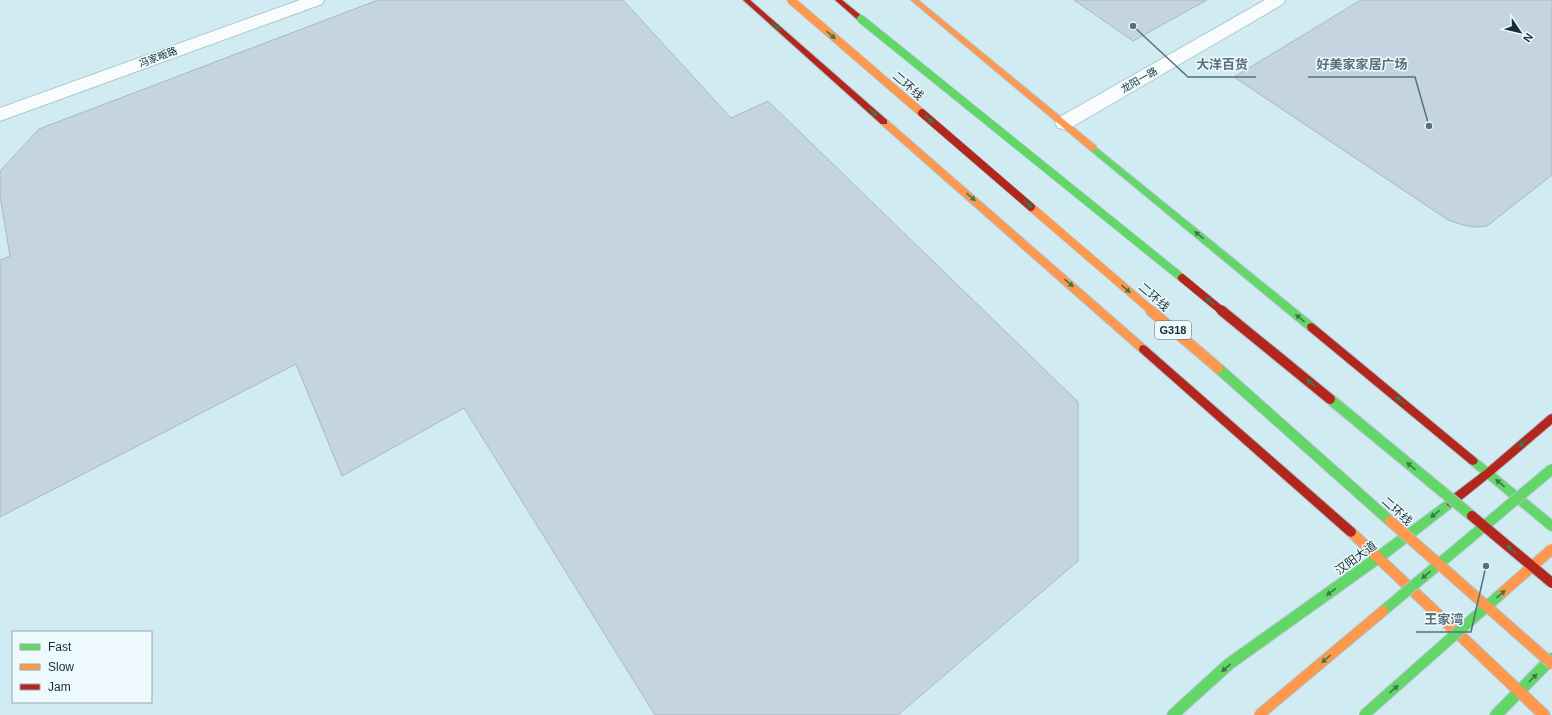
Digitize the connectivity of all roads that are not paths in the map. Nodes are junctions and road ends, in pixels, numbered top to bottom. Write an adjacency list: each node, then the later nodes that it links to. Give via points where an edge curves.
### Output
1 (316, 0): 7 (street, 冯家畈路)
2 (746, 0): 14 (main road, one-way to 14)
3 (791, 0): 17 (main road, 二环线 / G318, one-way to 17, bridge, via 1222,372)
4 (838, 0): 15 (main road, 二环线, one-way to 4, bridge, via 1263,343)
5 (914, 0): 8 (main road)
6 (1278, 0): 8 (street, 龙阳一路)
7 (0, 115)
8 (1064, 123): 11 (main road, one-way to 8)
9 (1552, 418): 11 (main road, 汉阳大道, one-way to 11)
10 (1552, 469): 20 (main road, one-way to 20, bridge)
11 (1488, 473): 12 (main road, one-way to 11); 14 (main road, 汉阳大道, one-way to 14)
12 (1552, 526)
13 (1552, 549): 21 (main road, one-way to 13, bridge)
14 (1379, 557): 18 (main road); 19 (main road, 汉阳大道, one-way to 19, via 1229,664)
15 (1552, 583)
16 (1552, 658): 18 (main road, one-way to 16)
17 (1552, 664)
18 (1519, 692): 22 (main road); 23 (main road)
19 (1173, 715)
20 (1260, 715)
21 (1364, 715)
22 (1496, 715)
23 (1544, 715)

